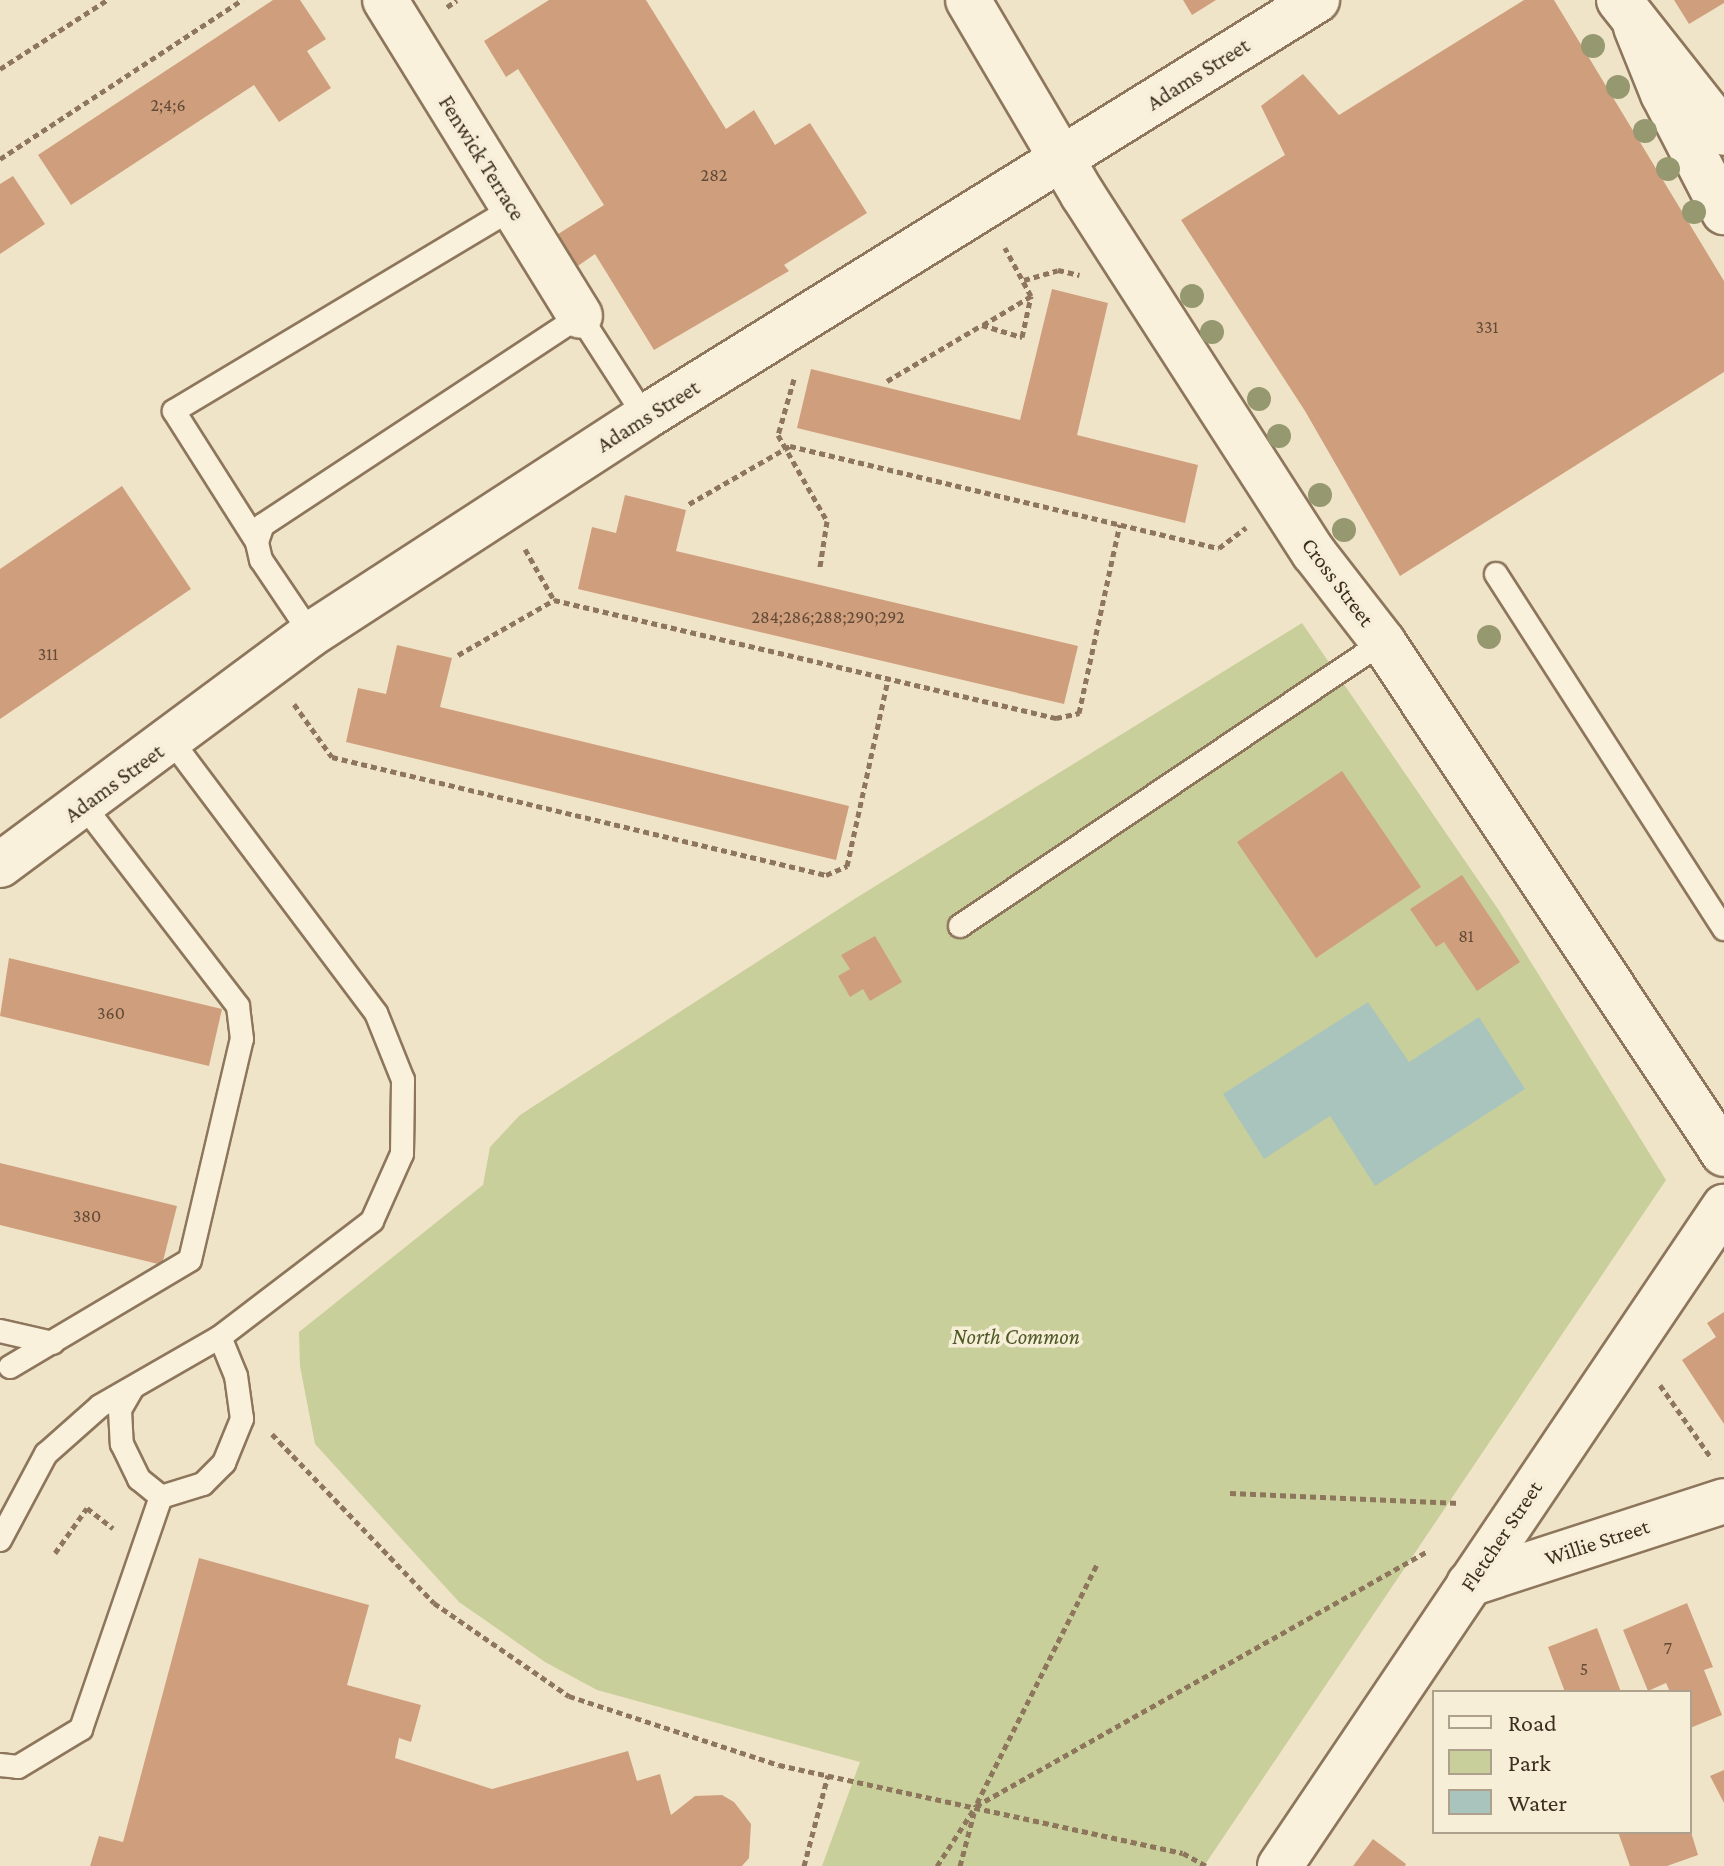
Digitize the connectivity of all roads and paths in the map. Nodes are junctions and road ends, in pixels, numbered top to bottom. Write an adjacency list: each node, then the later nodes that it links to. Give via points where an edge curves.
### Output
1 (107, 0): 9 (path)
2 (242, 0): 12 (path)
3 (385, 0): 13 (street, Fenwick Terrace)
4 (457, 0): 7 (path)
5 (968, 0): 11 (street, Cross Street)
6 (1317, 0): 11 (street, Adams Street)
7 (447, 7)
8 (1628, 13): 10 (street); 14 (street)
9 (0, 69)
10 (1724, 133)
11 (1063, 158): 23 (street, Adams Street); 34 (street, Cross Street, via 1314,553)
12 (0, 159)
13 (513, 208): 19 (street, Fenwick Terrace); 29 (lane, via 174,411)
14 (1724, 212)
15 (1002, 244): 17 (path)
16 (1085, 277): 17 (path, via 1058,270)
17 (1024, 280): 18 (path)
18 (1031, 296): 20 (path); 20 (path, via 1022,337)
19 (580, 316): 23 (lane); 29 (lane, via 263,525)
20 (982, 325): 22 (path)
21 (796, 371): 24 (path, via 778,435)
22 (887, 381)
23 (645, 417): 33 (street, Adams Street)
24 (782, 450): 25 (path); 26 (path, via 790,446); 30 (path, via 827,521)
25 (689, 504)
26 (1120, 524): 27 (path, via 1219,548); 36 (path, via 1079,713 1056,718)
27 (1252, 524)
28 (520, 539): 32 (path)
29 (257, 542): 33 (lane, via 261,560)
30 (820, 567)
31 (1496, 574): 42 (lane)
32 (554, 600): 35 (path); 36 (path)
33 (311, 634): 38 (street, Adams Street)
34 (1383, 642): 41 (lane); 43 (street, Cross Street)
35 (458, 655)
36 (888, 679): 37 (path, via 847,866 826,875 332,757)
37 (292, 701)
38 (172, 741): 39 (street, Adams Street); 46 (lane, via 376,1013 403,1080 402,1154 372,1221)
39 (83, 805): 40 (street, Adams Street); 47 (lane, via 238,1006 243,1025 190,1260)
40 (0, 865)
41 (960, 926)
42 (1724, 929)
43 (1724, 1154)
44 (1724, 1207): 62 (street, Fletcher Street)
45 (0, 1331): 47 (lane)
46 (220, 1337): 50 (lane); 51 (lane)
47 (53, 1343): 48 (lane)
48 (10, 1367)
49 (1653, 1376): 52 (path)
50 (132, 1389): 54 (lane, via 120,1410 122,1444 139,1479); 58 (lane, via 100,1406 46,1454)
51 (240, 1401): 54 (lane, via 242,1419 224,1463 203,1484); 64 (path, via 434,1603 569,1696 779,1765)
52 (1713, 1460)
53 (1230, 1493): 56 (path)
54 (161, 1497): 63 (lane, via 81,1729 18,1767)
55 (1724, 1501): 62 (street, Willie Street)
56 (1460, 1503)
57 (117, 1531): 60 (path, via 87,1508)
58 (0, 1540)
59 (1426, 1552): 65 (path)
60 (55, 1553)
61 (1097, 1564): 65 (path)
62 (1469, 1584): 70 (street, Fletcher Street)
63 (0, 1765)
64 (828, 1775): 65 (path); 66 (path)
65 (976, 1806): 67 (path); 68 (path); 69 (path, via 1183,1853)
66 (804, 1866)
67 (937, 1866)
68 (960, 1866)
69 (1206, 1866)
70 (1280, 1866)

